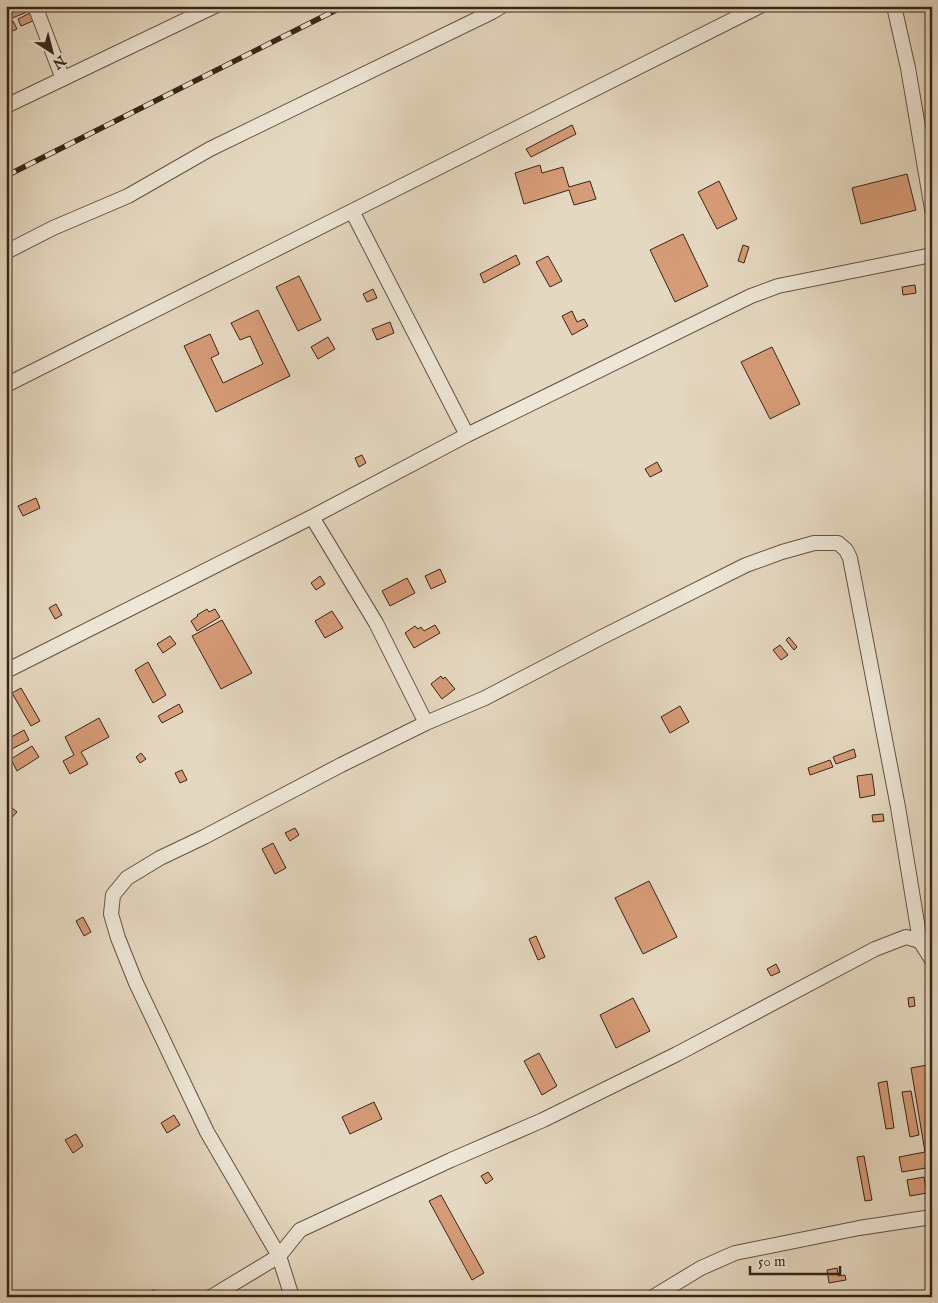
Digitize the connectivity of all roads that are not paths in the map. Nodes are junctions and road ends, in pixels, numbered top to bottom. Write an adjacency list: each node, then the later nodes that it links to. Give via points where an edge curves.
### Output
1 (35, 6): 6 (street)
2 (215, 6): 6 (street)
3 (502, 6): 10 (street, via 210,149 128,196)
4 (760, 6): 9 (street)
5 (894, 6): 8 (street)
6 (63, 79): 7 (street)
7 (6, 106)
8 (932, 209)
9 (352, 211): 12 (street); 13 (street)
10 (6, 252)
11 (932, 255): 13 (street, via 778,286 751,296)
12 (6, 385)
13 (467, 435): 14 (street)
14 (312, 517): 15 (street); 16 (street, via 376,623)
15 (6, 671)
16 (426, 723): 17 (street, via 485,698 746,565 814,544 838,543 846,550 852,567); 20 (street, via 160,858 127,878 113,895 111,914 136,983 207,1132)
17 (920, 941): 18 (street); 20 (street, via 906,937 875,949 677,1054 543,1120 300,1230)
18 (932, 960)
19 (932, 1217): 23 (street, via 735,1253 701,1268)
20 (279, 1256): 21 (street); 22 (street)
21 (211, 1297)
22 (292, 1297)
23 (653, 1297)

